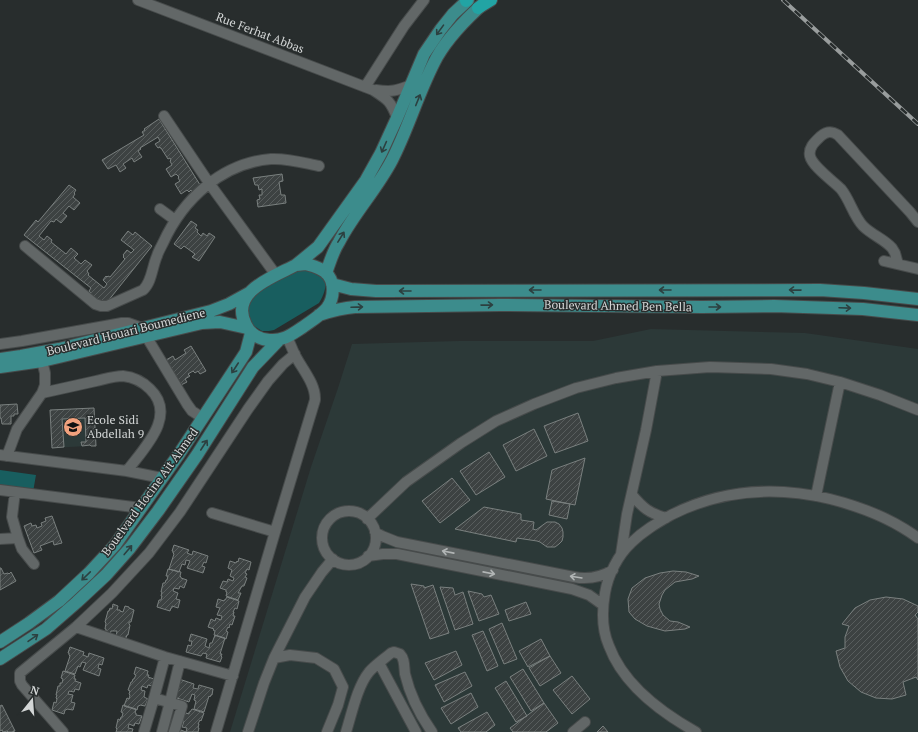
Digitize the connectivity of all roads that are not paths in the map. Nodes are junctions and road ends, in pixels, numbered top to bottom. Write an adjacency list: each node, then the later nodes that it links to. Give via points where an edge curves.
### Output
1 (138, 0): 7 (street, Rue Ferhat Abbas)
2 (424, 0): 7 (street, via 404,26)
3 (467, 0): 6 (main road, one-way to 6, via 441,29 424,54)
4 (491, 0): 5 (highway)
5 (483, 4): 20 (main road, one-way to 5, via 338,243 391,161 437,56 463,23)
6 (411, 86): 7 (street, Rue Ferhat Abbas, via 391,92); 9 (main road)
7 (369, 88): 9 (street, Rue Ferhat Abbas, via 389,101)
8 (164, 116): 11 (street)
9 (397, 118): 18 (main road, one-way to 18, via 366,180 318,247)
10 (319, 166): 11 (street, via 272,159 250,162)
11 (209, 183): 13 (street, via 192,198); 21 (street)
12 (160, 209): 13 (street)
13 (175, 220): 15 (street, via 156,257 146,288 107,306 95,304)
14 (918, 222): 17 (street, via 838,134 826,132 811,146 812,161 844,194 864,227 892,248)
15 (25, 246)
16 (884, 261): 17 (street)
17 (898, 264): 19 (street)
18 (296, 265): 20 (main road, via 314,266); 21 (main road)
19 (918, 269)
20 (326, 273): 22 (main road)
21 (276, 275): 23 (main road, via 254,287)
22 (332, 284): 24 (main road, Boulevard Ahmed Ben Bella, one-way to 22, via 820,290 376,291); 25 (main road, via 330,302)
23 (249, 293): 27 (main road, via 242,307 244,323); 28 (main road, Boulevard Houari Boumediene, via 211,311)
24 (918, 299)
25 (319, 315): 26 (main road, Boulevard Ahmed Ben Bella, one-way to 26, via 350,307 500,305 774,306 863,309); 29 (main road)
26 (918, 315)
27 (249, 330): 28 (main road, Boulevard Houari Boumediene, via 227,323 210,322); 29 (main road, via 267,340); 39 (main road, Bouelvard Hocine Ait Ahmed, one-way to 39, via 246,352)
28 (144, 332): 30 (street, via 131,323 122,323); 32 (main road, Boulevard Houari Boumediene); 33 (main road, Boulevard Houari Boumediene); 39 (street, via 187,404)
29 (282, 339): 31 (street); 66 (main road, one-way to 29, via 46,629 106,575 130,548 197,455 253,367)
30 (0, 344)
31 (295, 354): 51 (street, via 316,394); 62 (street, via 268,381 180,512 149,553)
32 (0, 359)
33 (42, 361): 34 (main road, Boulevard Houari Boumediene); 37 (street, via 45,373)
34 (0, 367)
35 (657, 371): 36 (street, via 710,367 771,369); 45 (street); 50 (street, via 576,388 496,422 406,482)
36 (840, 382): 38 (street); 46 (street)
37 (42, 392): 40 (street); 41 (street, via 123,376 145,384 160,403 159,425)
38 (918, 410)
39 (203, 418): 42 (main road, Bouelvard Hocine Ait Ahmed)
40 (3, 455): 41 (street)
41 (127, 471): 42 (street)
42 (162, 478): 47 (main road, Bouelvard Hocine Ait Ahmed)
43 (0, 490): 44 (street)
44 (15, 492): 47 (street); 53 (street, via 12,517)
45 (632, 495): 49 (street, via 650,512); 56 (street)
46 (816, 496): 49 (street, via 774,491 732,494 691,506); 54 (street, via 879,515)
47 (141, 508): 63 (main road, Bouelvard Hocine Ait Ahmed, one-way to 63, via 115,545 89,573 59,601)
48 (212, 513): 51 (street)
49 (666, 518): 56 (street, via 640,535)
50 (367, 519): 52 (street); 58 (street, via 358,513 348,511 329,520 322,540)
51 (275, 532): 69 (street)
52 (375, 532): 57 (street, via 375,543); 60 (street, one-way to 52, via 603,576 592,578 574,577 397,542)
53 (18, 538): 55 (street); 59 (street, via 22,549)
54 (918, 538)
55 (0, 539)
56 (621, 554): 60 (street)
57 (368, 556): 58 (street, via 360,562 351,564); 61 (street, one-way to 61, via 397,554 572,589 589,595)
58 (333, 559): 65 (street, via 306,598)
59 (34, 564)
60 (613, 570): 61 (street)
61 (603, 606): 84 (street, via 609,647 623,671 654,704)
62 (76, 627): 64 (street); 73 (street, via 20,673 22,685)
63 (0, 642)
64 (165, 657): 67 (street); 70 (street)
65 (274, 658): 78 (street); 79 (street, via 290,655 316,658 334,669 343,687)
66 (0, 659)
67 (180, 661): 69 (street); 71 (street)
68 (379, 664): 80 (street, via 369,672 362,684); 81 (street); 82 (street, via 391,653 402,656 412,694)
69 (233, 676): 77 (street)
70 (154, 698): 71 (street); 74 (street)
71 (170, 702): 75 (street); 76 (street, via 182,706)
72 (585, 722): 83 (street)
73 (63, 732)
74 (144, 732)
75 (162, 732)
76 (174, 732)
77 (216, 732)
78 (248, 732)
79 (328, 732)
80 (346, 732)
81 (416, 732)
82 (432, 732)
83 (573, 732)
84 (696, 732)

